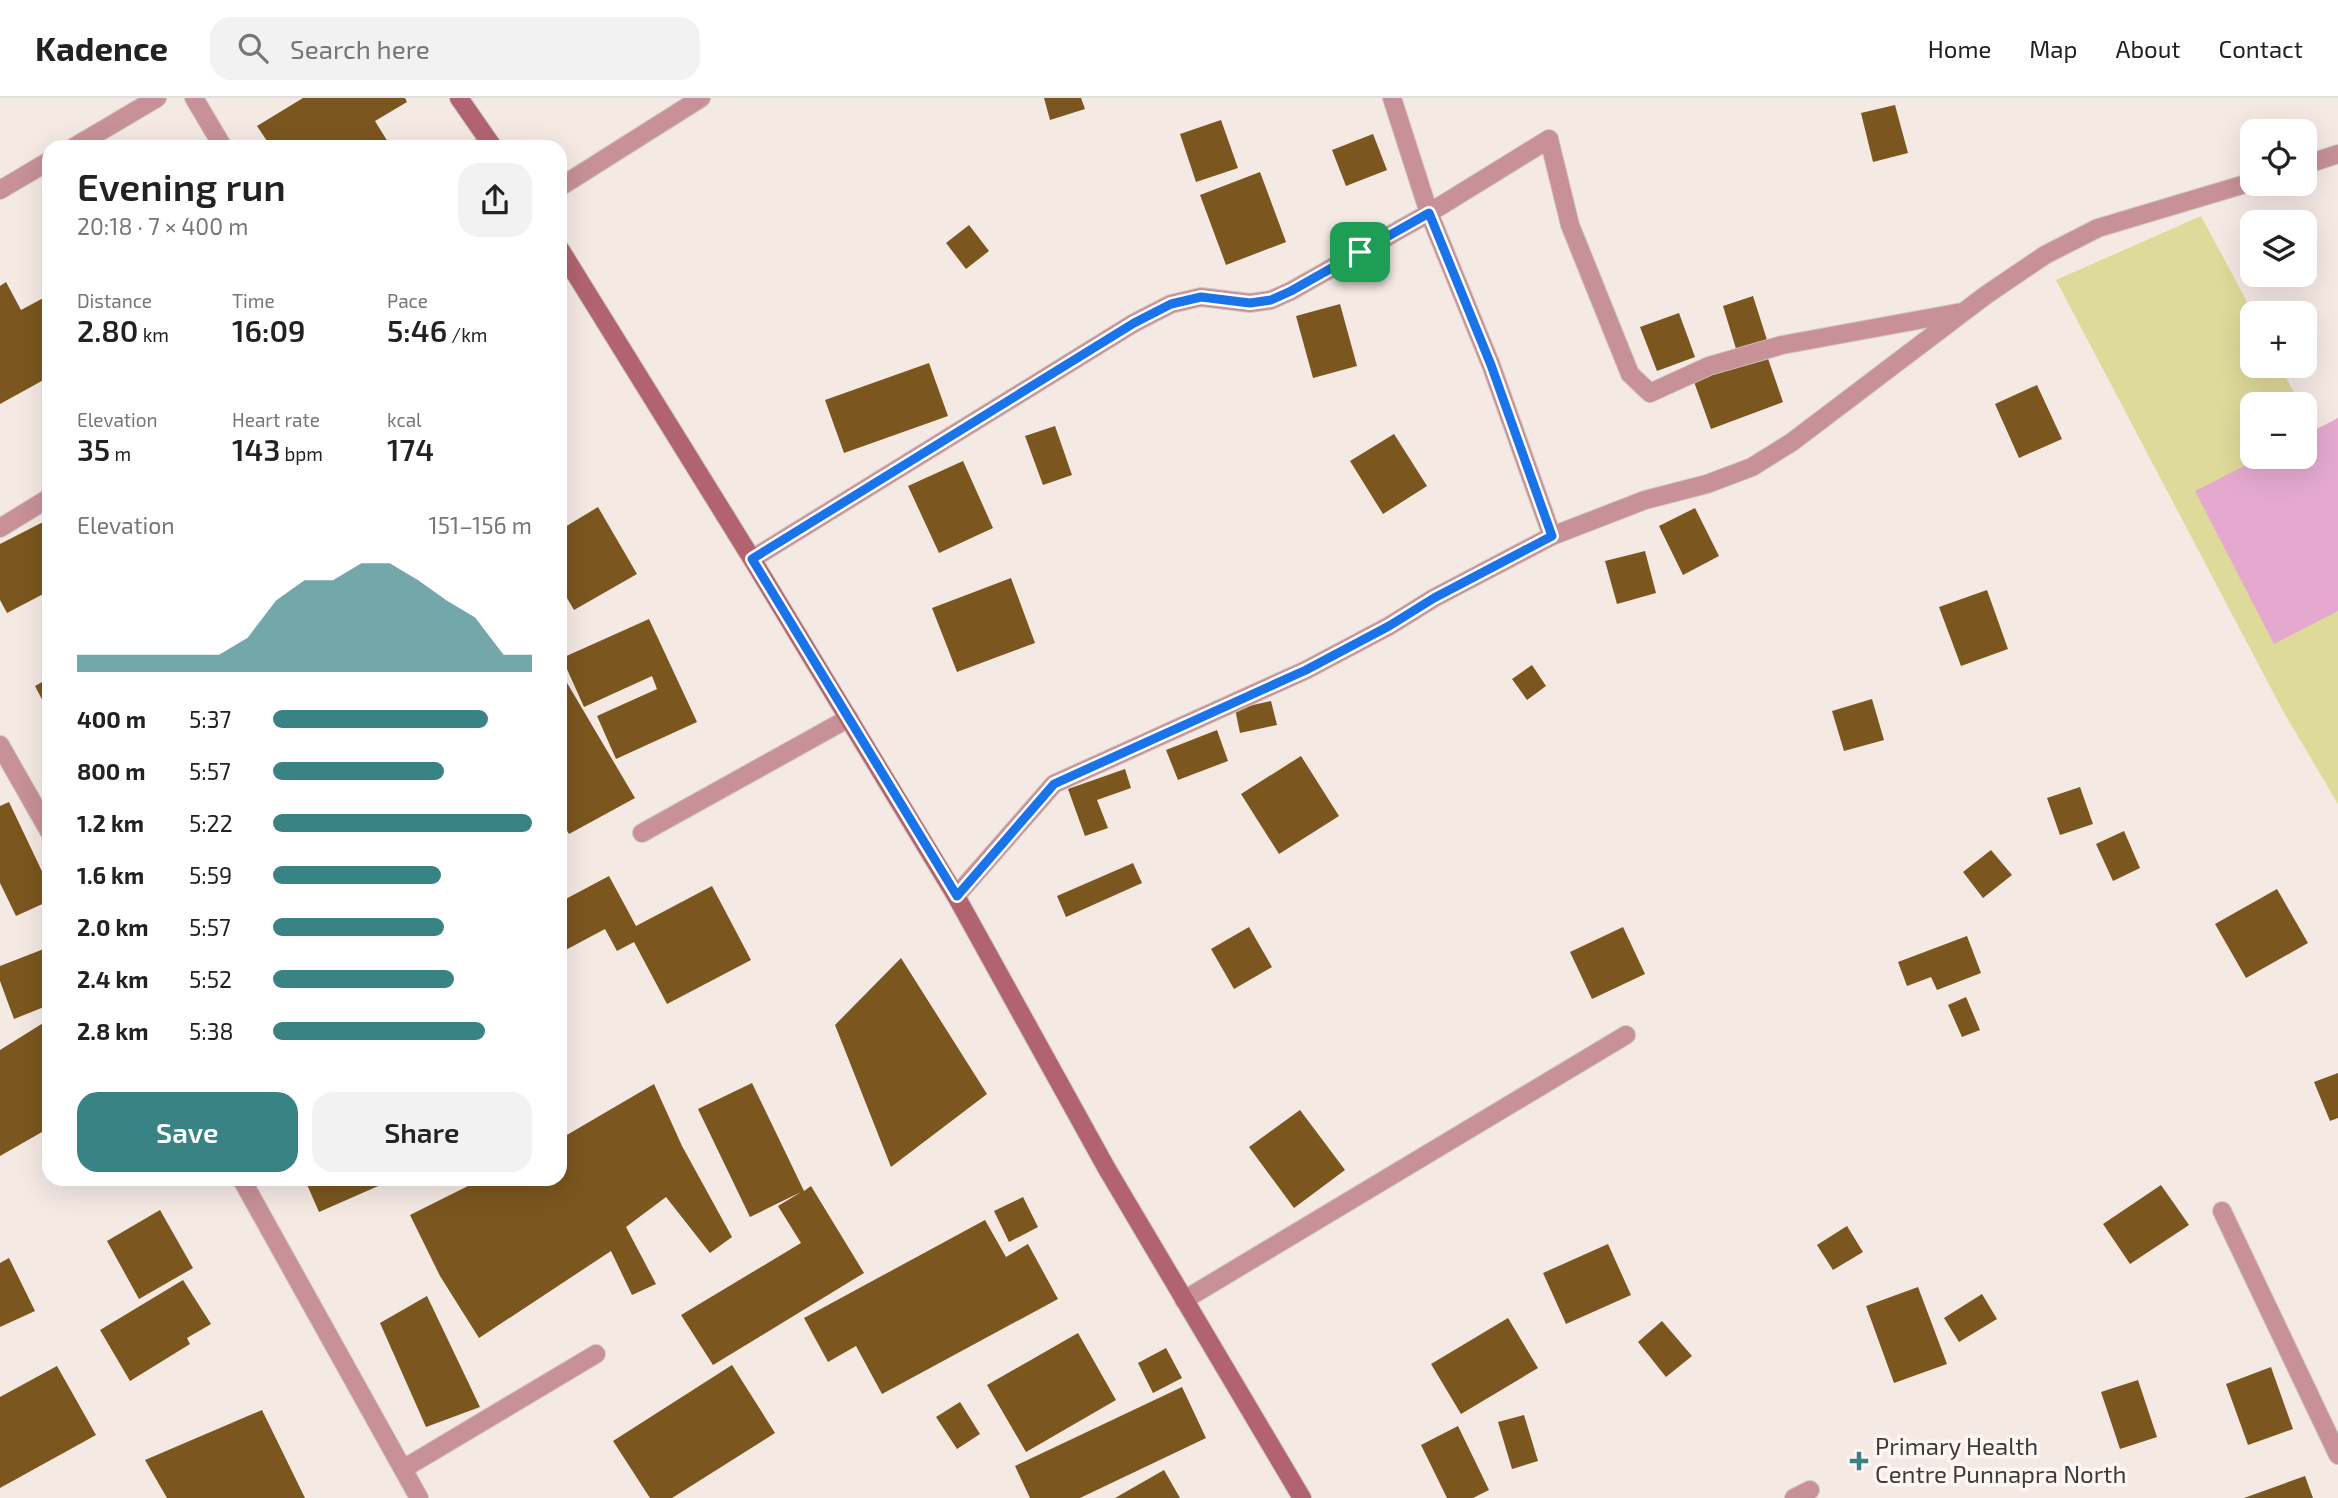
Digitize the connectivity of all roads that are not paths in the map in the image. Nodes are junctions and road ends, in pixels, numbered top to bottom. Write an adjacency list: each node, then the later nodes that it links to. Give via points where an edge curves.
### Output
1 (157, 98): 6 (street)
2 (194, 98): 7 (street)
3 (459, 98): 8 (main road)
4 (701, 98): 12 (street)
5 (1392, 98): 15 (street)
6 (86, 140)
7 (218, 140)
8 (488, 140)
9 (2338, 154): 10 (street)
10 (2317, 161)
11 (42, 165): 14 (street)
12 (567, 183)
13 (2240, 186): 17 (street, via 2098,228 2045,255)
14 (0, 190)
15 (1429, 213): 17 (street, via 1549,139 1570,225 1630,374 1650,393 1709,366 1782,345); 20 (street, via 1491,365); 21 (street, via 1271,300 1250,303 1201,297 1171,304)
16 (567, 260): 21 (main road)
17 (1962, 312): 20 (street, via 1792,442 1752,467 1645,500)
18 (42, 502): 19 (street)
19 (0, 528)
20 (1552, 536): 26 (street, via 1306,670 1054,784)
21 (752, 559): 22 (main road)
22 (849, 718): 25 (street); 26 (main road)
23 (0, 745): 24 (street)
24 (42, 819)
25 (642, 833)
26 (957, 896): 30 (main road)
27 (1626, 1035): 30 (street)
28 (245, 1186): 33 (street)
29 (2222, 1211): 32 (street)
30 (1184, 1300): 35 (main road)
31 (596, 1354): 33 (street)
32 (2338, 1455)
33 (403, 1469): 34 (street)
34 (419, 1498)
35 (1302, 1498)

